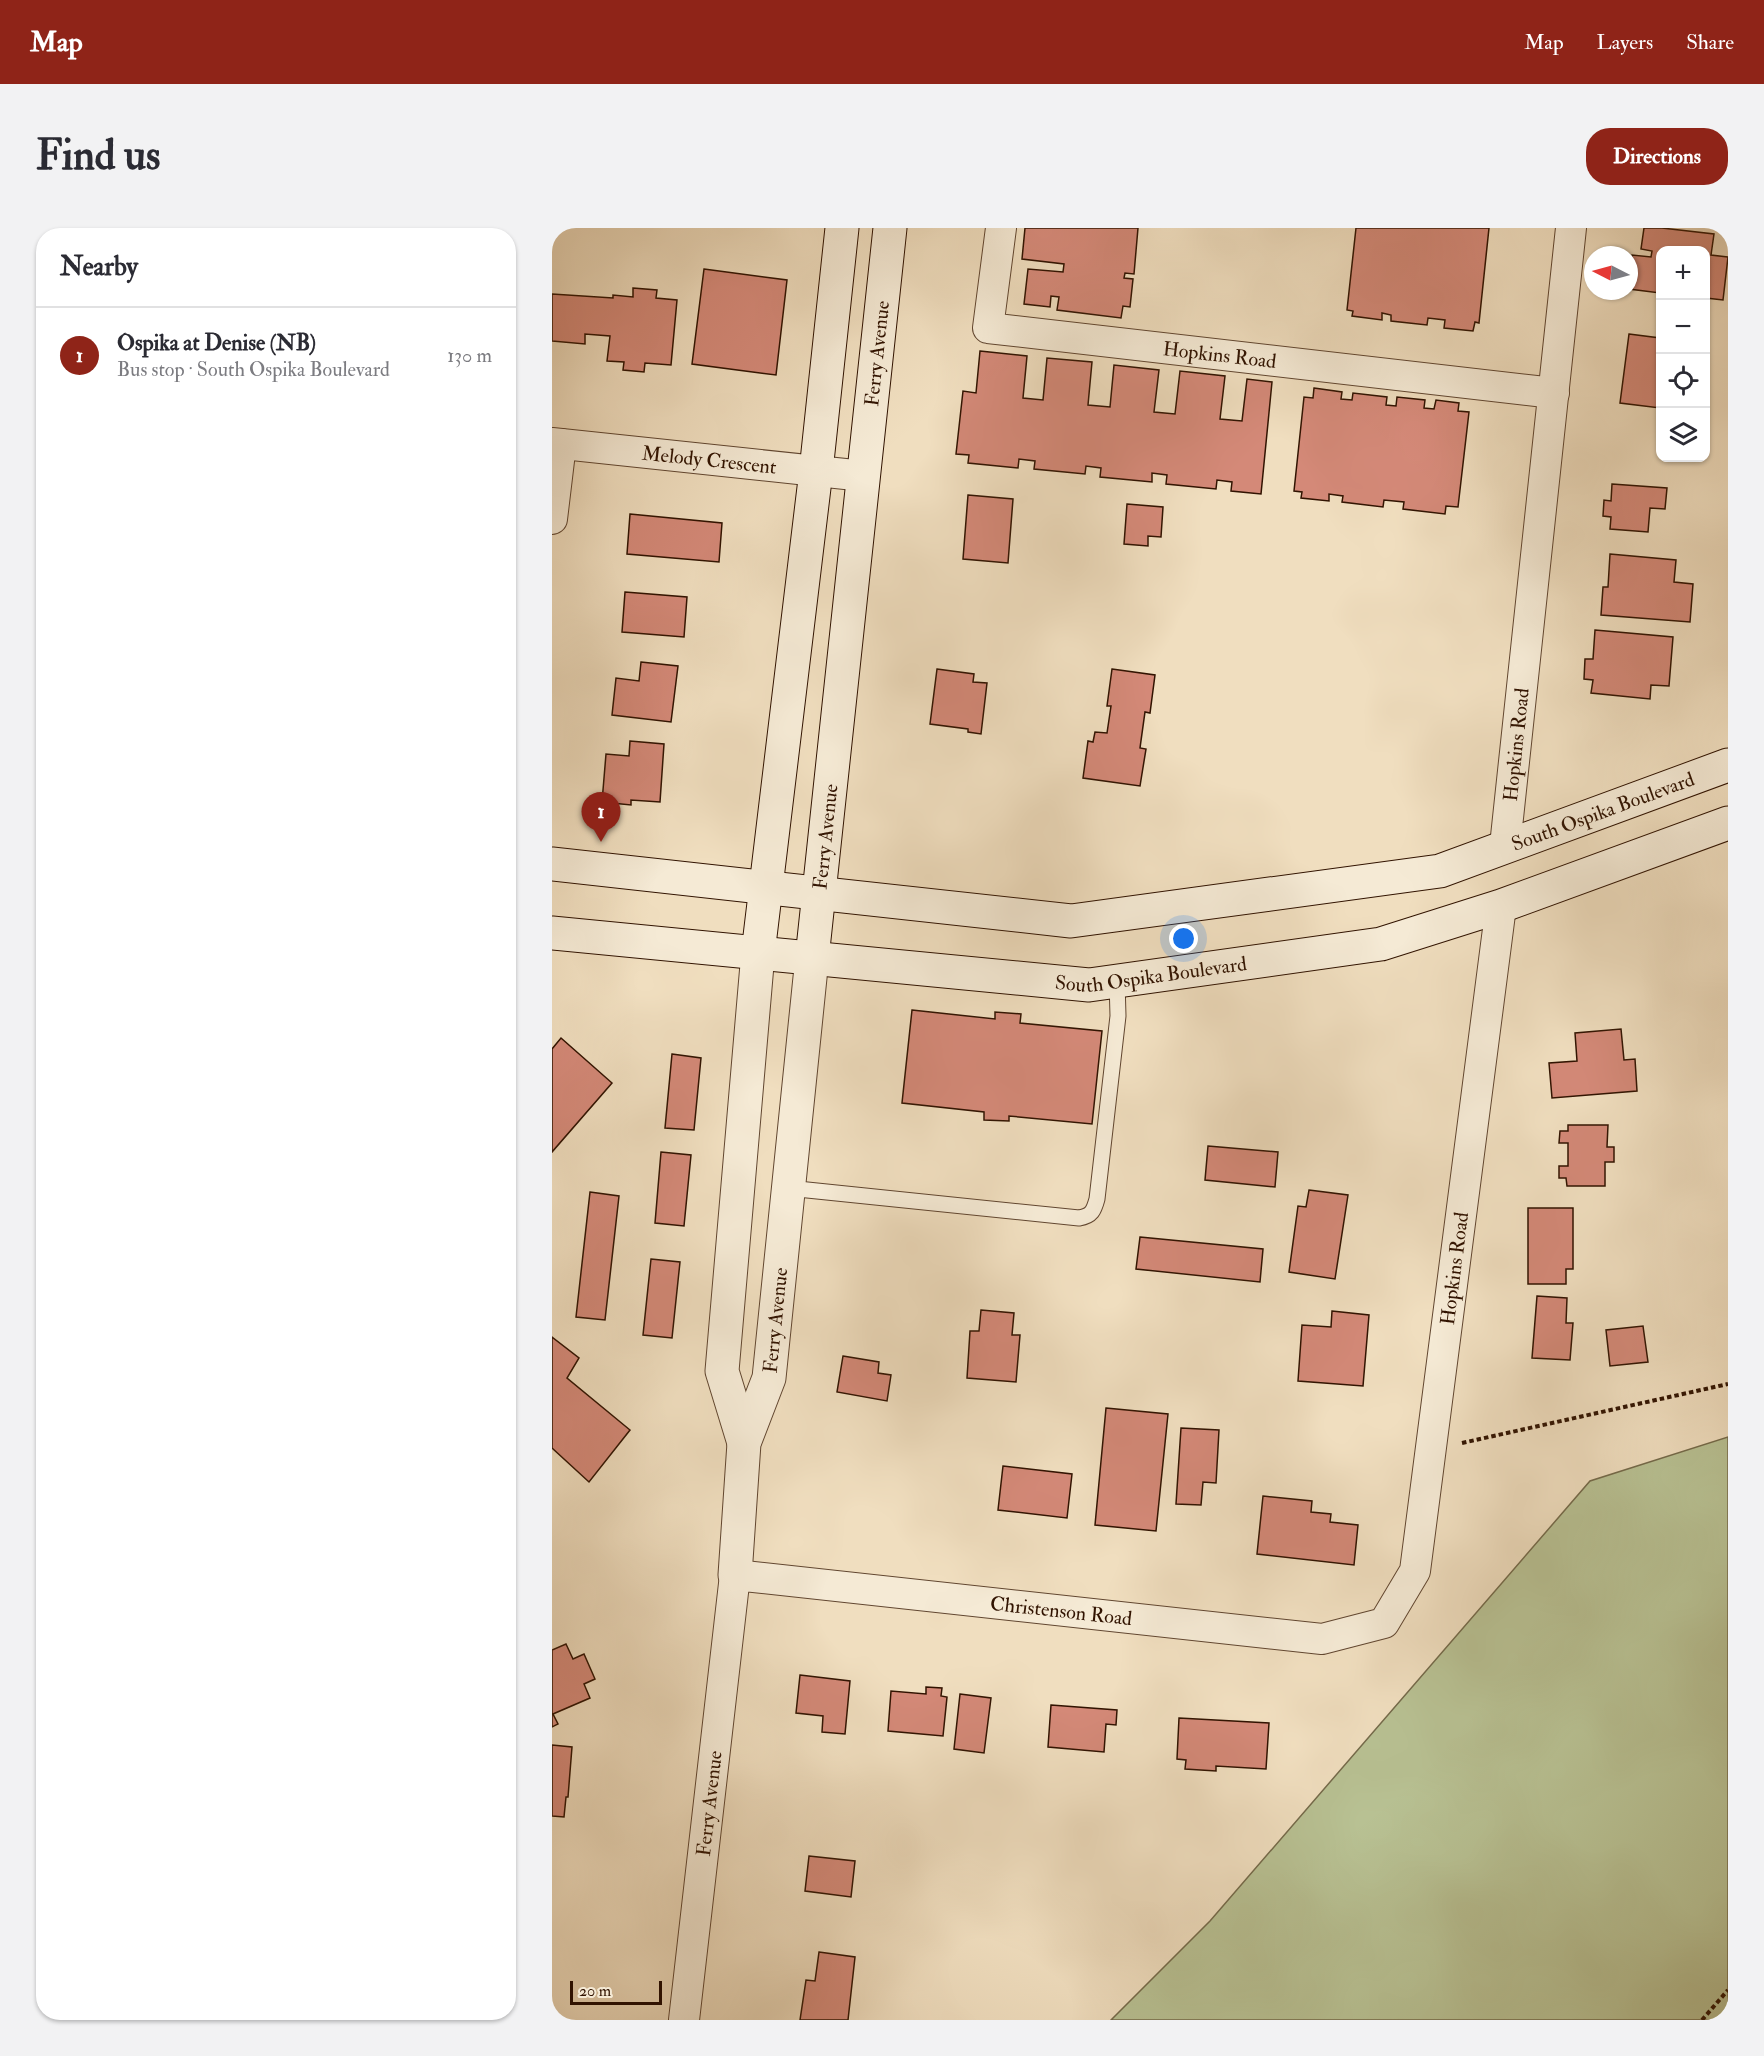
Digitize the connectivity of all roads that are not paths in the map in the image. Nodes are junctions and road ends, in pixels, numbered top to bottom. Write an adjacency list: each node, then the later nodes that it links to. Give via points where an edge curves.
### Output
1 (842, 228): 7 (main road, Ferry Avenue)
2 (890, 228): 8 (main road, Ferry Avenue)
3 (1000, 228): 5 (street, Hopkins Road, via 988,328)
4 (1571, 228): 5 (street, Hopkins Road)
5 (1554, 393): 12 (street, Hopkins Road)
6 (556, 444): 7 (street, Melody Crescent); 9 (street)
7 (816, 471): 8 (street, Melody Crescent); 14 (main road, Ferry Avenue)
8 (864, 476): 15 (main road, Ferry Avenue)
9 (552, 519)
10 (1728, 765): 12 (main road, South Ospika Boulevard)
11 (1728, 823): 16 (main road, South Ospika Boulevard)
12 (1505, 846): 15 (main road, South Ospika Boulevard, via 1440,871 1071,921)
13 (552, 864): 14 (main road, South Ospika Boulevard)
14 (765, 888): 15 (main road, South Ospika Boulevard); 18 (main road, Ferry Avenue)
15 (819, 894): 19 (main road, Ferry Avenue)
16 (1501, 906): 20 (main road, South Ospika Boulevard, via 1381,944); 24 (street, Hopkins Road, via 1415,1571)
17 (552, 933): 18 (main road, South Ospika Boulevard)
18 (758, 953): 19 (main road, South Ospika Boulevard); 22 (main road, Ferry Avenue, via 722,1371)
19 (812, 958): 20 (main road, South Ospika Boulevard, via 1089,985); 21 (main road, Ferry Avenue)
20 (1117, 981): 21 (lane, via 1118,1016 1097,1199 1087,1217)
21 (788, 1188): 22 (main road, Ferry Avenue, via 769,1378)
22 (744, 1443): 23 (main road, Ferry Avenue)
23 (735, 1575): 24 (street, Christenson Road, via 1322,1639); 25 (street, Ferry Avenue)
24 (1384, 1623)
25 (684, 2020)

